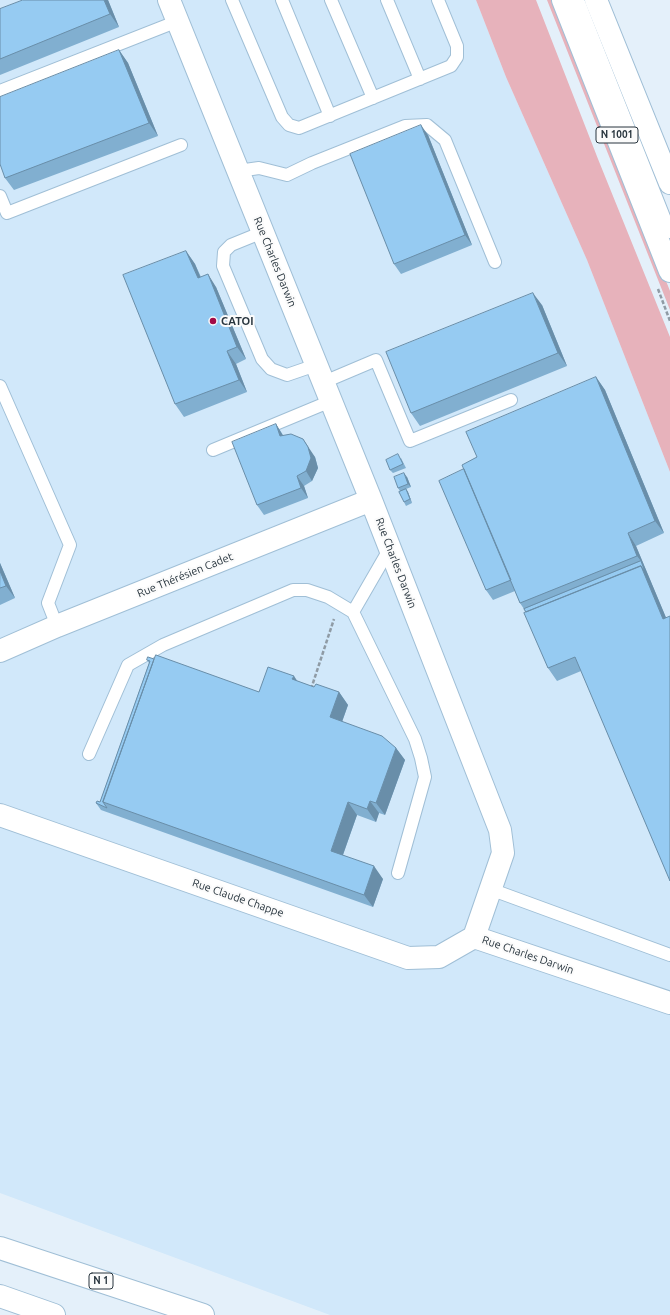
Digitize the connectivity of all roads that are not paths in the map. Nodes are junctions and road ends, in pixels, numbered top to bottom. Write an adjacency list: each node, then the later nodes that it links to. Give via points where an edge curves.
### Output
1 (169, 0): 10 (main road, Rue Charles Darwin)
2 (232, 0): 14 (lane, via 282,117 289,125 299,128)
3 (282, 0): 14 (lane)
4 (331, 0): 13 (lane)
5 (387, 0): 11 (lane)
6 (438, 0): 11 (lane, via 457,46 457,57 451,66)
7 (563, 0): 22 (main road, N 1001)
8 (578, 0): 20 (lane, N 1001)
9 (596, 0): 17 (main road, N 1001)
10 (178, 21): 12 (lane); 16 (main road, Rue Charles Darwin)
11 (420, 79): 13 (lane)
12 (0, 91)
13 (373, 98): 14 (lane)
14 (330, 116)
15 (181, 145): 18 (lane, via 7,213)
16 (238, 172): 19 (main road, Rue Charles Darwin); 21 (lane, via 259,168 288,175 405,126 427,125 445,140)
17 (670, 183)
18 (0, 196)
19 (263, 232): 23 (main road, Rue Charles Darwin); 23 (lane, via 231,245 224,252 223,266 266,364 271,369)
20 (670, 232)
21 (495, 262)
22 (670, 271)
23 (324, 383): 25 (lane, via 376,360 410,441); 26 (lane); 27 (main road, Rue Charles Darwin)
24 (0, 386): 30 (lane, via 70,545 48,603)
25 (511, 400)
26 (213, 450)
27 (372, 500): 28 (main road, Rue Charles Darwin); 30 (main road, Rue Thérésien Cadet)
28 (390, 548): 29 (lane); 35 (main road, Rue Charles Darwin, via 500,830 502,853)
29 (353, 612): 32 (lane, via 328,597 307,590 293,590 163,645 128,665); 34 (lane, via 415,739 425,777)
30 (57, 626): 31 (main road, Rue Thérésien Cadet)
31 (0, 651)
32 (89, 754)
33 (0, 815): 36 (main road, Rue Claude Chappe, via 408,958 439,957)
34 (398, 873)
35 (490, 889): 36 (main road, Rue Charles Darwin); 37 (lane)
36 (474, 937): 38 (main road, Rue Charles Darwin)
37 (670, 955)
38 (670, 1003)
39 (0, 1248): 42 (main road, N 1)
40 (0, 1296): 41 (main road)
41 (54, 1315)
42 (203, 1315)

